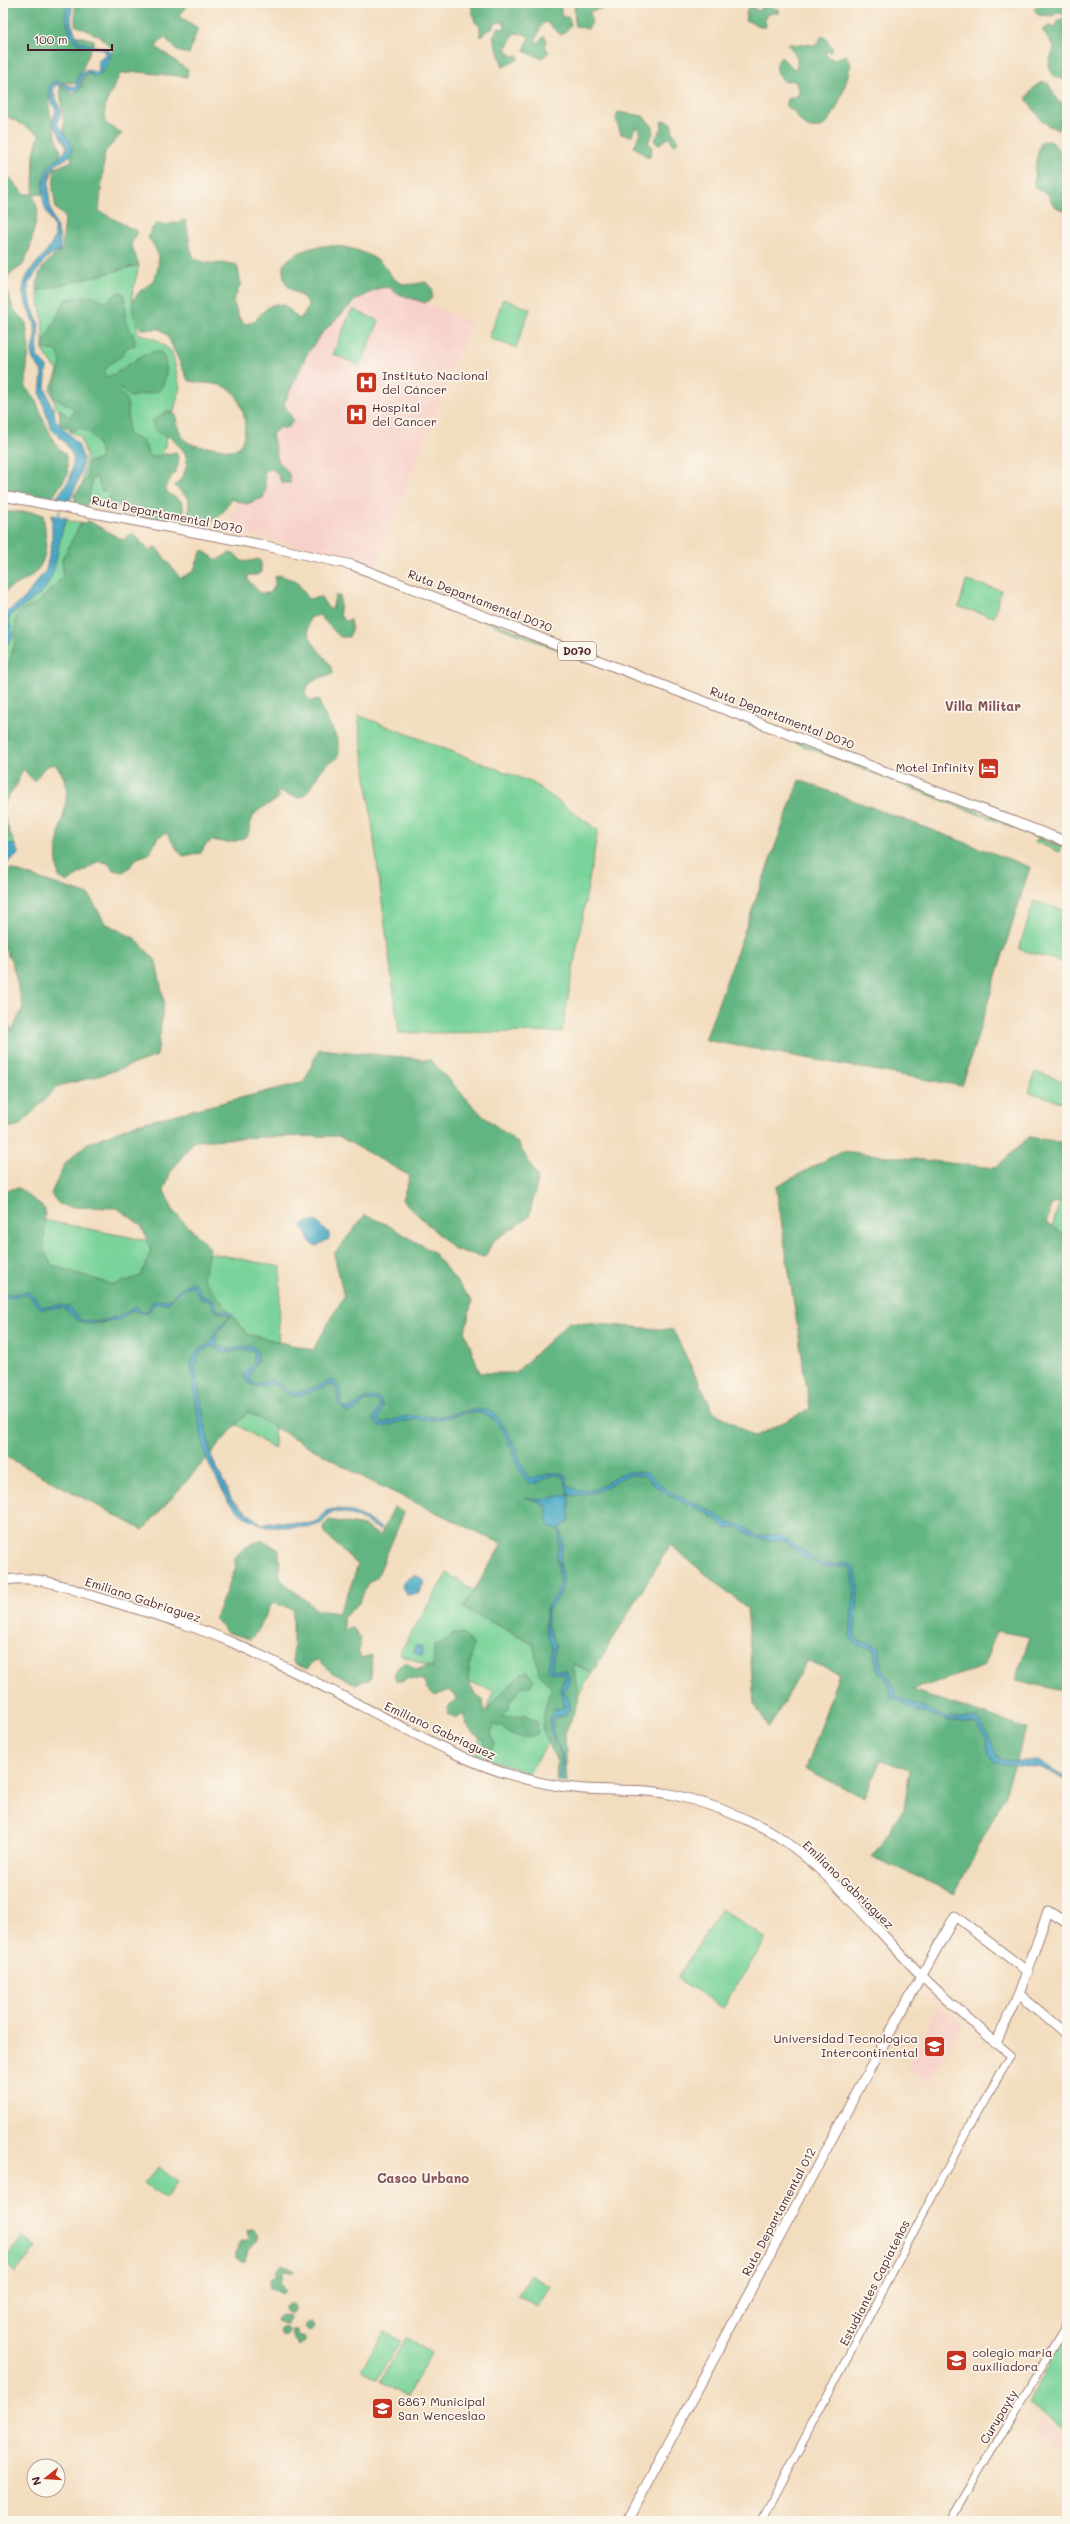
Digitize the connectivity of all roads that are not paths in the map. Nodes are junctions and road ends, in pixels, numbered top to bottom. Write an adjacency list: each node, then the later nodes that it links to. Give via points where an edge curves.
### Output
1 (3, 496): 2 (main road, Ruta Departamental D070 / D070, via 352,565)
2 (1067, 842)
3 (3, 1581): 6 (main road, Emiliano Gabriaguez, via 30,1580 63,1587 228,1640 289,1668 454,1753 526,1780 581,1789 637,1789 672,1794 711,1805 786,1842 808,1861)
4 (1067, 1923): 5 (main road, via 1048,1911)
5 (1028, 1972): 6 (main road, Ruta Departamental 012, via 955,1916); 7 (main road)
6 (922, 1977): 9 (main road, Emiliano Gabriaguez); 12 (main road, Ruta Departamental 012, via 851,2102)
7 (1019, 1994): 8 (main road); 9 (main road)
8 (1067, 2035)
9 (996, 2042): 10 (street, Emiliano Gabriaguez)
10 (1011, 2056): 13 (street, Estudiantes Capiateños, via 976,2114)
11 (1067, 2324): 14 (street, Curupayty)
12 (627, 2521)
13 (761, 2521)
14 (950, 2521)

